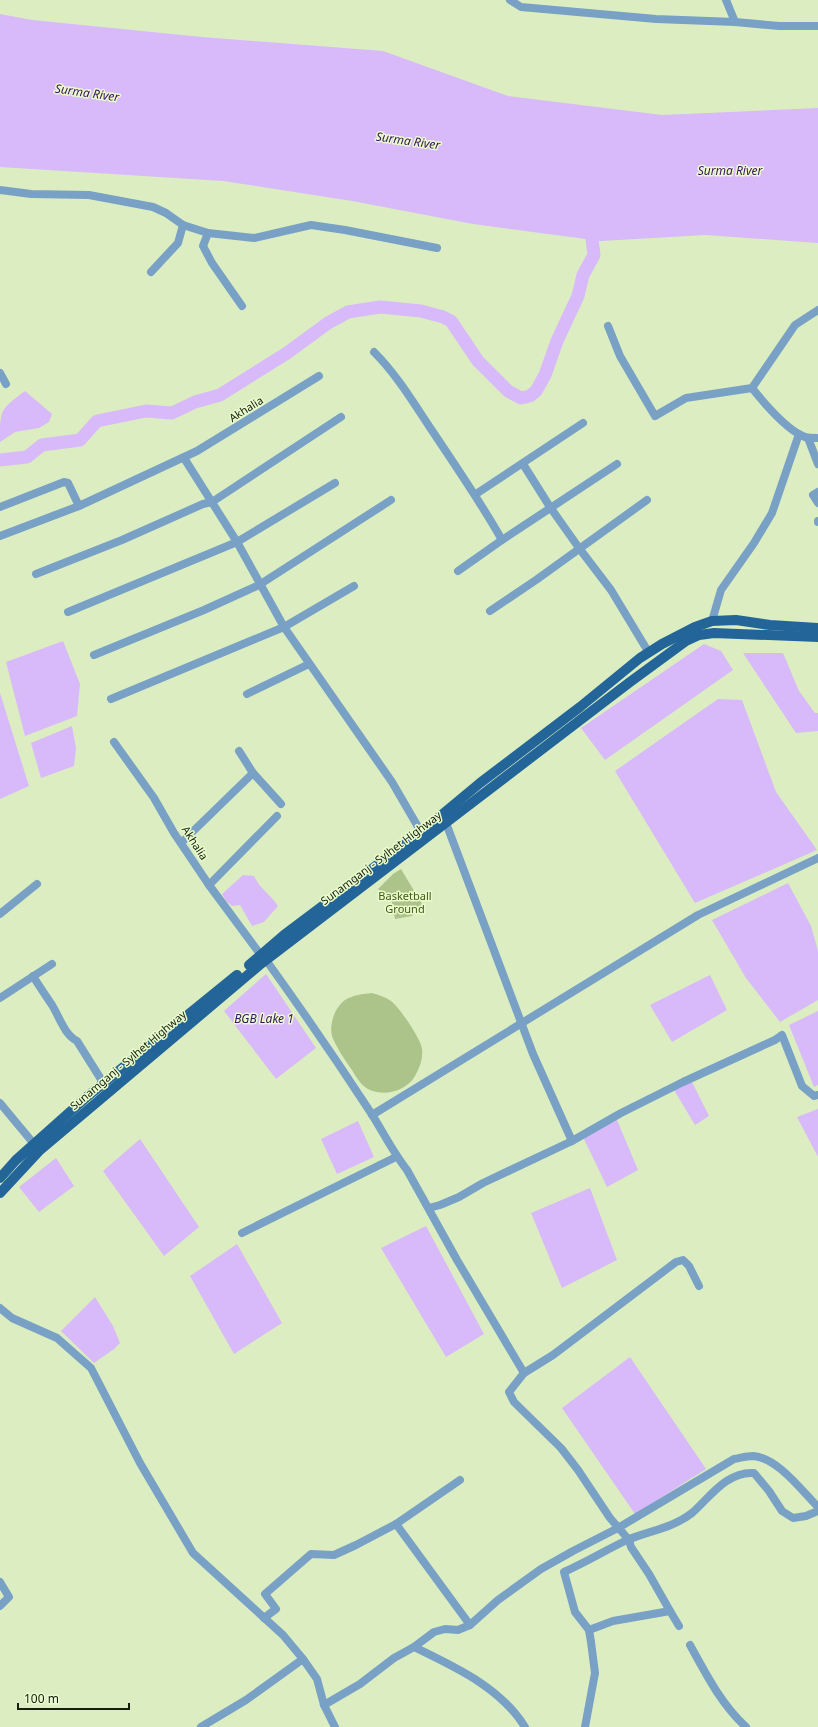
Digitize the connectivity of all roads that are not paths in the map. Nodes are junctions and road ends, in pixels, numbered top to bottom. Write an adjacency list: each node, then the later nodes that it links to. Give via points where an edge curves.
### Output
1 (510, 0): 3 (street, via 521,7 656,20)
2 (726, 0): 3 (street)
3 (735, 22): 4 (street)
4 (818, 26)
5 (0, 190): 6 (street, via 31,194 88,195 146,206 166,213)
6 (183, 225): 7 (street); 9 (street, via 178,243)
7 (208, 233): 8 (street, via 254,238 311,225); 10 (street, via 203,246)
8 (437, 248)
9 (151, 272)
10 (242, 306)
11 (818, 310): 17 (street, via 795,325)
12 (608, 326): 17 (street, via 620,356 655,416 686,398)
13 (374, 352): 29 (street, via 391,369)
14 (0, 373): 16 (street)
15 (319, 376): 23 (street, Akhalia)
16 (6, 384)
17 (752, 388): 20 (street, via 769,408)
18 (341, 417): 32 (street)
19 (583, 423): 24 (street)
20 (799, 434): 21 (street); 47 (street, via 772,513 721,590)
21 (808, 438): 22 (street); 26 (street)
22 (818, 438)
23 (184, 458): 32 (street); 34 (street, Akhalia)
24 (523, 464): 29 (street); 36 (street)
25 (617, 464): 36 (street)
26 (818, 464)
27 (335, 483): 39 (street)
28 (818, 492): 33 (street, via 813,495)
29 (476, 494): 38 (street)
30 (391, 500): 43 (street)
31 (647, 500): 40 (street)
32 (212, 502): 39 (street); 42 (street)
33 (818, 503)
34 (79, 506): 35 (street, via 68,483 64,482); 37 (street, Akhalia)
35 (0, 507)
36 (550, 508): 38 (street); 40 (street)
37 (0, 536)
38 (502, 540): 41 (street)
39 (237, 542): 43 (street); 46 (street)
40 (579, 548): 45 (street); 51 (street, via 611,590)
41 (458, 571)
42 (36, 574)
43 (259, 585): 48 (street); 52 (street)
44 (354, 586): 48 (street)
45 (490, 611)
46 (68, 612)
47 (712, 621): 49 (main road, Sunamganj - Sylhet Highway, via 736,620); 51 (main road, Sunamganj - Sylhet Highway, via 676,636)
48 (284, 627): 53 (street); 55 (street)
49 (818, 628)
50 (818, 637): 61 (main road, Sunamganj - Sylhet Highway, via 714,632 686,641)
51 (649, 652): 62 (main road, Sunamganj - Sylhet Highway)
52 (94, 655)
53 (308, 664): 54 (street); 62 (street, via 392,782)
54 (247, 694)
55 (111, 699)
56 (114, 742): 63 (street, Akhalia, via 154,798)
57 (239, 751): 58 (street)
58 (253, 773): 59 (street); 63 (street)
59 (281, 804)
60 (277, 816): 66 (street)
61 (446, 823): 68 (main road, Sunamganj - Sylhet Highway); 72 (street)
62 (421, 832): 68 (main road, Sunamganj - Sylhet Highway)
63 (181, 843): 66 (street, Akhalia)
64 (818, 858): 72 (street, via 698,915)
65 (38, 884): 67 (street)
66 (209, 884): 68 (street, Akhalia)
67 (0, 914)
68 (263, 957): 73 (main road, Sunamganj - Sylhet Highway); 76 (street, Akhalia, via 309,1020); 81 (main road, Sunamganj - Sylhet Highway, via 38,1151)
69 (52, 964): 70 (street)
70 (33, 976): 71 (street); 73 (street, via 68,1034 77,1041)
71 (0, 998)
72 (522, 1024): 76 (street); 77 (street)
73 (104, 1084): 78 (main road, Sunamganj - Sylhet Highway)
74 (818, 1095): 77 (street, via 814,1096 802,1086 782,1035 621,1113)
75 (0, 1103): 78 (street)
76 (372, 1115): 79 (street, Akhalia)
77 (572, 1141): 82 (street, via 482,1183 453,1200)
78 (34, 1144): 80 (main road, Sunamganj - Sylhet Highway)
79 (396, 1157): 82 (street, Akhalia); 83 (street)
80 (0, 1178)
81 (0, 1193)
82 (429, 1208): 86 (street, Akhalia)
83 (242, 1233)
84 (699, 1286): 86 (street, via 689,1266 683,1260 676,1262 553,1355)
85 (0, 1308): 96 (street, via 12,1318 57,1338 91,1368 140,1463 193,1553)
86 (524, 1373): 91 (street, via 509,1392 514,1402 565,1453)
87 (460, 1480): 90 (street)
88 (818, 1507): 91 (street, via 770,1460 752,1456 734,1459)
89 (818, 1511): 92 (street, via 793,1518 782,1511 754,1473 745,1472 722,1484 692,1513 679,1521)
90 (396, 1524): 96 (street, via 334,1555 311,1554 265,1594 276,1609); 97 (street)
91 (618, 1528): 92 (street); 97 (street, via 573,1550 529,1577)
92 (629, 1540): 95 (street); 99 (street, via 564,1572 575,1612)
93 (0, 1582): 94 (street, via 9,1596)
94 (0, 1606)
95 (670, 1611): 98 (street); 99 (street, via 613,1622)
96 (264, 1618): 102 (street, via 283,1635)
97 (470, 1625): 101 (street, via 458,1630 445,1629 434,1632)
98 (679, 1626)
99 (589, 1630): 107 (street, via 595,1673)
100 (690, 1645): 108 (street, via 709,1681)
101 (414, 1647): 103 (street); 106 (street, via 479,1681 516,1713)
102 (303, 1659): 103 (street, via 317,1679); 104 (street, via 257,1693)
103 (324, 1706): 105 (street)
104 (201, 1727)
105 (334, 1727)
106 (525, 1727)
107 (585, 1727)
108 (746, 1727)

